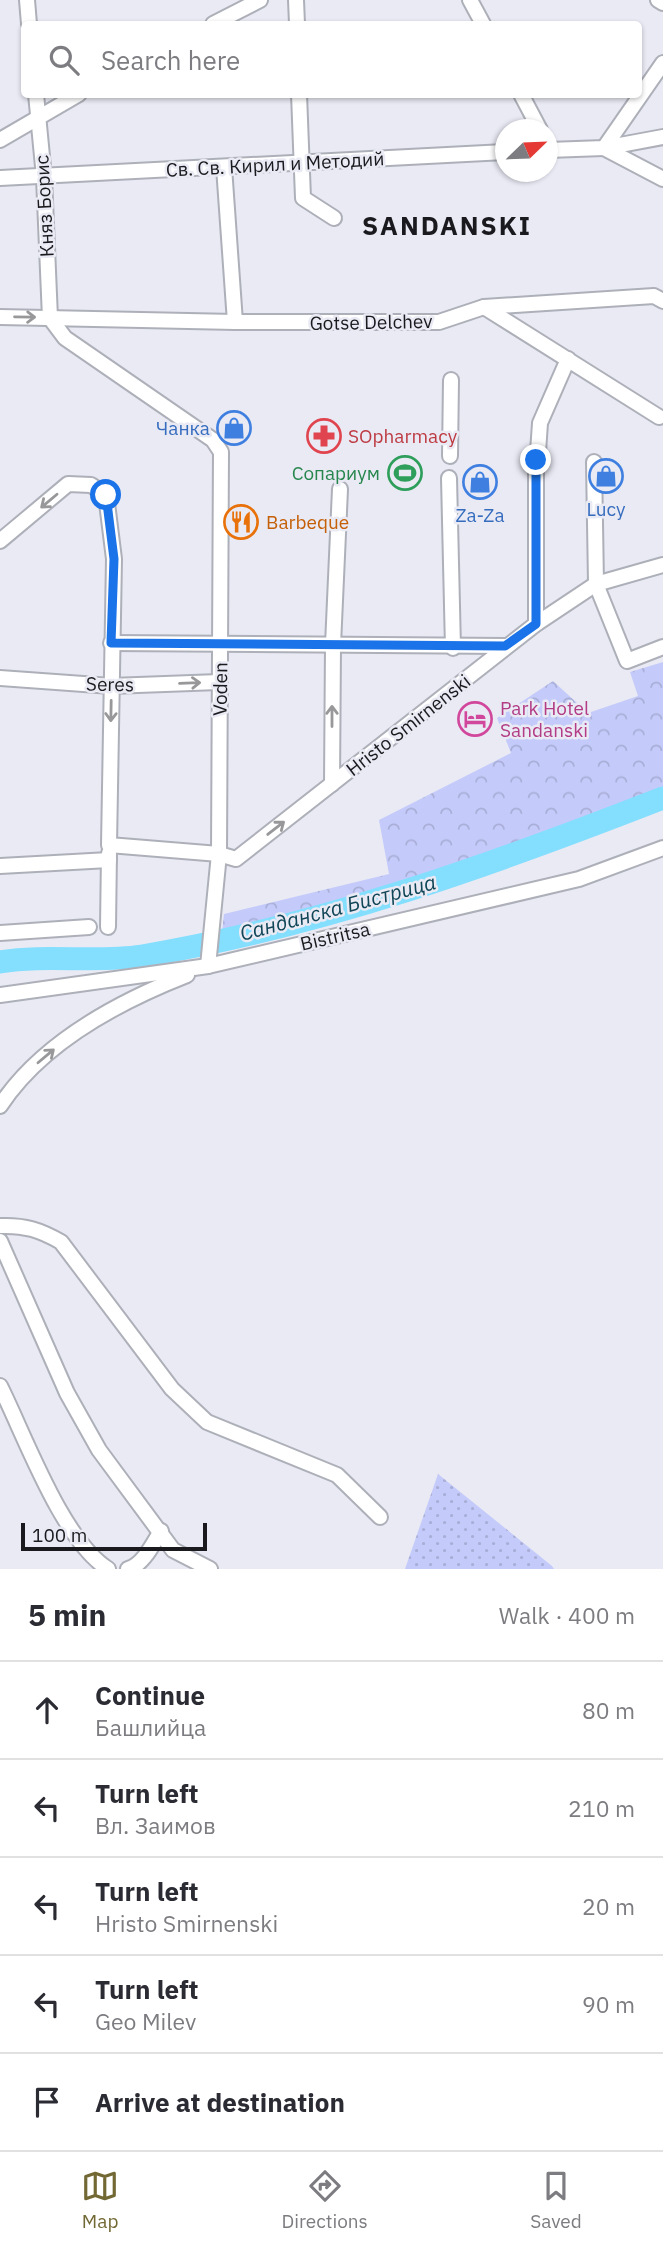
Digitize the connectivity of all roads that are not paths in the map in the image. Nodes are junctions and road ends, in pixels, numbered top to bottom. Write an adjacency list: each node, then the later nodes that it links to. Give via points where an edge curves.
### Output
1 (27, 0): 7 (street)
2 (260, 0): 8 (street)
3 (296, 0): 9 (street)
4 (470, 0): 10 (street)
5 (658, 0): 6 (street)
6 (663, 3)
7 (29, 21)
8 (219, 21)
9 (297, 21)
10 (481, 21)
11 (663, 62): 12 (street)
12 (642, 93)
13 (36, 98): 18 (street, Княз Борис)
14 (71, 98): 18 (street)
15 (299, 98): 25 (street)
16 (523, 98): 19 (street)
17 (638, 98): 23 (street)
18 (37, 116): 21 (street); 27 (street, Княз Борис)
19 (534, 119)
20 (663, 136): 23 (street)
21 (0, 140)
22 (558, 147): 23 (street)
23 (604, 148): 29 (street)
24 (495, 152): 25 (street, Св. Св. Кирил и Методий)
25 (302, 161): 26 (street, Св. Св. Кирил и Методий); 30 (street, via 303,198)
26 (224, 167): 27 (street, Св. Св. Кирил и Методий); 35 (street)
27 (44, 177): 28 (street, Св. Св. Кирил и Методий); 34 (street, Княз Борис)
28 (0, 178)
29 (663, 179)
30 (334, 218)
31 (663, 301): 32 (street, Gotse Delchev, via 654,296)
32 (484, 307): 35 (street, Gotse Delchev, via 439,322); 36 (street)
33 (0, 317): 34 (street, Gotse Delchev, one-way to 34)
34 (50, 318): 35 (street, Gotse Delchev); 48 (street, Voden, via 65,338 213,440 220,452)
35 (235, 323)
36 (568, 359): 38 (street); 46 (street, via 540,423)
37 (451, 380): 39 (street)
38 (659, 417)
39 (450, 456)
40 (594, 461): 45 (street)
41 (449, 478): 51 (street)
42 (340, 489): 49 (street)
43 (0, 541): 47 (street, one-way to 43, via 114,559 106,495 91,485 68,484)
44 (663, 565): 45 (street, Hristo Smirnenski)
45 (596, 583): 46 (street, Hristo Smirnenski); 52 (street, via 628,661)
46 (536, 624): 50 (street, Hristo Smirnenski)
47 (111, 643): 48 (street); 55 (street)
48 (221, 643): 49 (street); 54 (street, Voden)
49 (333, 645): 51 (street); 56 (street, one-way to 49)
50 (505, 646): 51 (street); 56 (street, Hristo Smirnenski)
51 (453, 648)
52 (663, 648)
53 (0, 678): 55 (street, Seres)
54 (219, 682): 55 (street, Seres, one-way to 54); 59 (street, Voden)
55 (111, 686): 57 (street, one-way to 57)
56 (332, 784): 59 (street, Hristo Smirnenski, one-way to 56, via 236,859)
57 (109, 845): 59 (street); 60 (street)
58 (663, 848): 65 (street, Bistritsa, via 579,879)
59 (219, 854): 65 (street, Voden)
60 (109, 860): 61 (street); 62 (street)
61 (0, 866)
62 (108, 927)
63 (89, 928): 64 (street)
64 (0, 933)
65 (209, 960): 66 (street, Bistritsa); 67 (street, one-way to 65, via 11,1088 47,1054 129,998)
66 (0, 995)
67 (0, 1106)
68 (0, 1226): 71 (street, via 38,1229 61,1242 172,1390 208,1422 337,1475)
69 (0, 1241): 72 (street, via 80,1416 119,1482)
70 (0, 1386): 73 (street, via 79,1541)
71 (380, 1517)
72 (161, 1531): 74 (street, via 134,1568); 75 (street, via 173,1550)
73 (108, 1569)
74 (128, 1569)
75 (210, 1569)

